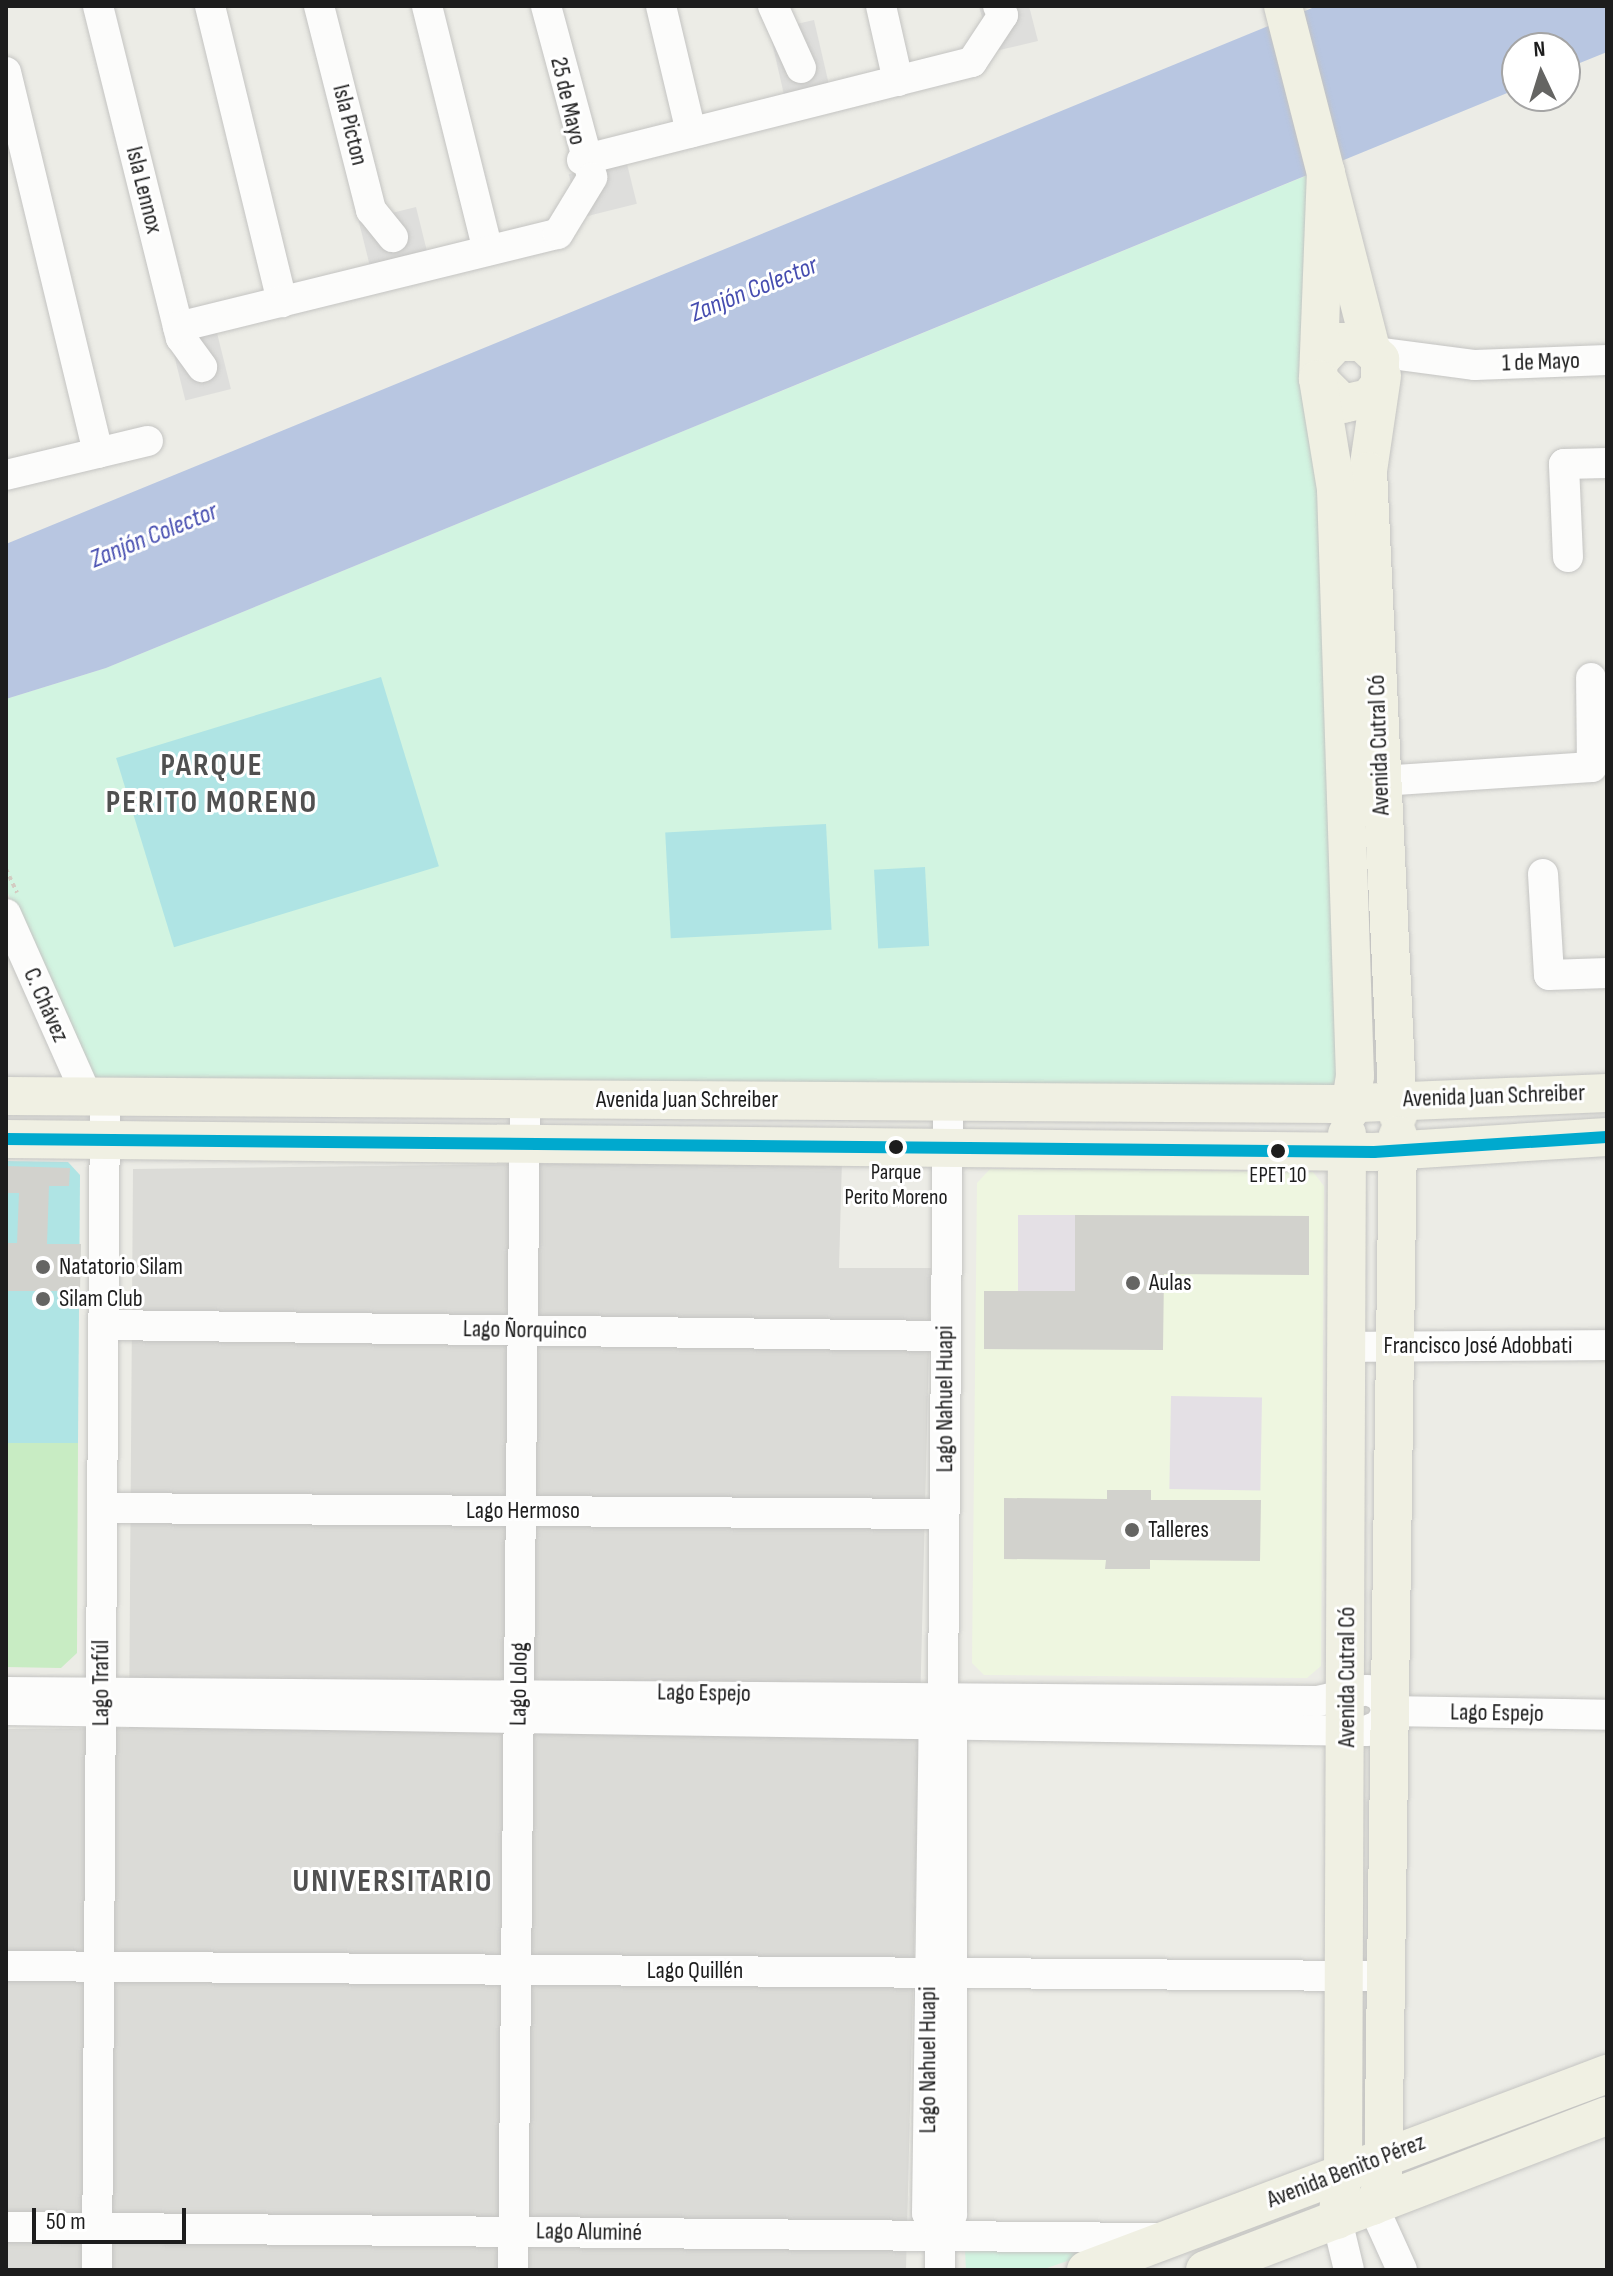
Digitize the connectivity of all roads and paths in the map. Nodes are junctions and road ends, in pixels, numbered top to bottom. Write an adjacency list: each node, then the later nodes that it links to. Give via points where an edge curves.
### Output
1 (98, 6): 20 (street, Isla Lennox)
2 (210, 6): 19 (street)
3 (319, 6): 17 (street, Isla Picton, via 371,210)
4 (427, 6): 18 (street)
5 (546, 6): 16 (street, 25 de Mayo)
6 (661, 6): 14 (street)
7 (773, 6): 11 (street)
8 (881, 6): 13 (street)
9 (1284, 9): 15 (main road, Avenida Cutral Có)
10 (1000, 11): 13 (street, via 972,62)
11 (801, 68)
12 (6, 72): 26 (street)
13 (898, 81): 14 (street)
14 (691, 132): 16 (street)
15 (1326, 172): 23 (main road, Avenida Cutral Có); 24 (main road, Avenida Cutral Có)
16 (592, 176): 18 (street, via 558,234)
17 (393, 237)
18 (488, 251): 19 (street)
19 (282, 302): 20 (street)
20 (178, 327): 22 (street, Isla Lennox)
21 (1607, 360): 24 (street, 1 de Mayo, via 1475,365 1412,376)
22 (202, 367)
23 (1319, 370): 24 (main road, via 1334,401); 24 (main road, via 1345,340); 31 (main road, Avenida Cutral Có, via 1336,489)
24 (1375, 373): 31 (main road, Avenida Cutral Có, via 1368,471)
25 (148, 441): 26 (street)
26 (98, 453): 28 (street)
27 (1607, 463): 29 (street, via 1564,464)
28 (6, 475)
29 (1568, 557)
30 (1591, 678): 31 (street, via 1592,767)
31 (1363, 782): 41 (main road, Avenida Cutral Có)
32 (6, 869): 34 (path)
33 (1543, 874): 35 (street, via 1549,975)
34 (12, 906): 38 (street, C. Chávez)
35 (1607, 973)
36 (1607, 1093): 41 (main road, Avenida Juan Schreiber)
37 (6, 1096): 38 (main road, Avenida Juan Schreiber)
38 (96, 1096): 39 (main road, Avenida Juan Schreiber); 44 (street, Lago Trafúl)
39 (525, 1099): 40 (main road, Avenida Juan Schreiber); 45 (street, Lago Lolog)
40 (948, 1101): 41 (main road, Avenida Juan Schreiber); 46 (street, Lago Nahuel Huapi)
41 (1373, 1124): 42 (main road, Avenida Juan Schreiber); 46 (main road, Avenida Juan Schreiber); 51 (main road, Avenida Cutral Có); 52 (main road, Avenida Cutral Có)
42 (1607, 1137)
43 (6, 1139): 44 (main road, Avenida Juan Schreiber)
44 (105, 1140): 45 (main road, Avenida Juan Schreiber); 47 (street, Lago Trafúl)
45 (524, 1143): 46 (main road, Avenida Juan Schreiber); 48 (street, Lago Lolog)
46 (948, 1147): 49 (street, Lago Nahuel Huapi)
47 (104, 1325): 48 (street, Lago Ñorquinco); 53 (street, Lago Trafúl)
48 (523, 1330): 49 (street, Lago Ñorquinco); 54 (street, Lago Lolog)
49 (946, 1336): 55 (street, Lago Nahuel Huapi)
50 (1607, 1345): 52 (street, Francisco José Adobbati)
51 (1349, 1347): 52 (street, Francisco José Adobbati); 60 (main road, Avenida Cutral Có)
52 (1390, 1347): 61 (main road, Avenida Cutral Có)
53 (102, 1508): 54 (street, Lago Hermoso); 57 (street, Lago Trafúl)
54 (521, 1511): 55 (street, Lago Hermoso); 58 (street, Lago Lolog)
55 (944, 1514): 62 (street, Lago Nahuel Huapi)
56 (6, 1692): 57 (street, Lago Espejo)
57 (101, 1702): 58 (street, Lago Espejo); 59 (street, Lago Espejo); 65 (street, Lago Trafúl)
58 (519, 1705): 62 (street, Lago Espejo); 66 (street, Lago Lolog)
59 (6, 1710)
60 (1347, 1711): 61 (street, Lago Espejo, via 1376,1728); 62 (street, Lago Espejo); 68 (main road, Avenida Cutral Có)
61 (1387, 1711): 63 (street, Lago Espejo); 69 (main road, Avenida Cutral Có)
62 (943, 1712): 67 (street, Lago Nahuel Huapi)
63 (1607, 1715)
64 (6, 1966): 65 (street, Lago Quillén)
65 (99, 1967): 66 (street, Lago Quillén); 75 (street, Lago Trafúl)
66 (516, 1970): 67 (street, Lago Quillén); 76 (street, Lago Lolog)
67 (941, 1973): 68 (street, Lago Quillén); 77 (street, Lago Nahuel Huapi, via 927,2213)
68 (1345, 1976): 69 (street, Lago Quillén); 73 (main road, Avenida Cutral Có)
69 (1385, 1976): 72 (main road, Avenida Cutral Có)
70 (1607, 2074): 72 (main road, Avenida Benito Pérez)
71 (1607, 2116): 73 (main road, Avenida Benito Pérez)
72 (1383, 2157): 73 (main road, Avenida Benito Pérez)
73 (1353, 2197): 78 (main road, Avenida Benito Pérez); 83 (main road, Avenida Benito Pérez); 84 (street); 85 (street)
74 (6, 2227): 75 (street, Lago Aluminé)
75 (97, 2228): 76 (street, Lago Aluminé); 79 (street, Lago Trafúl)
76 (514, 2232): 77 (street, Lago Aluminé); 80 (street, Lago Lolog)
77 (940, 2236): 78 (street, Lago Aluminé); 81 (street, Lago Nahuel Huapi)
78 (1171, 2238): 82 (main road, Avenida Benito Pérez)
79 (97, 2270)
80 (513, 2270)
81 (940, 2270)
82 (1086, 2270)
83 (1205, 2270)
84 (1349, 2270)
85 (1402, 2270)

